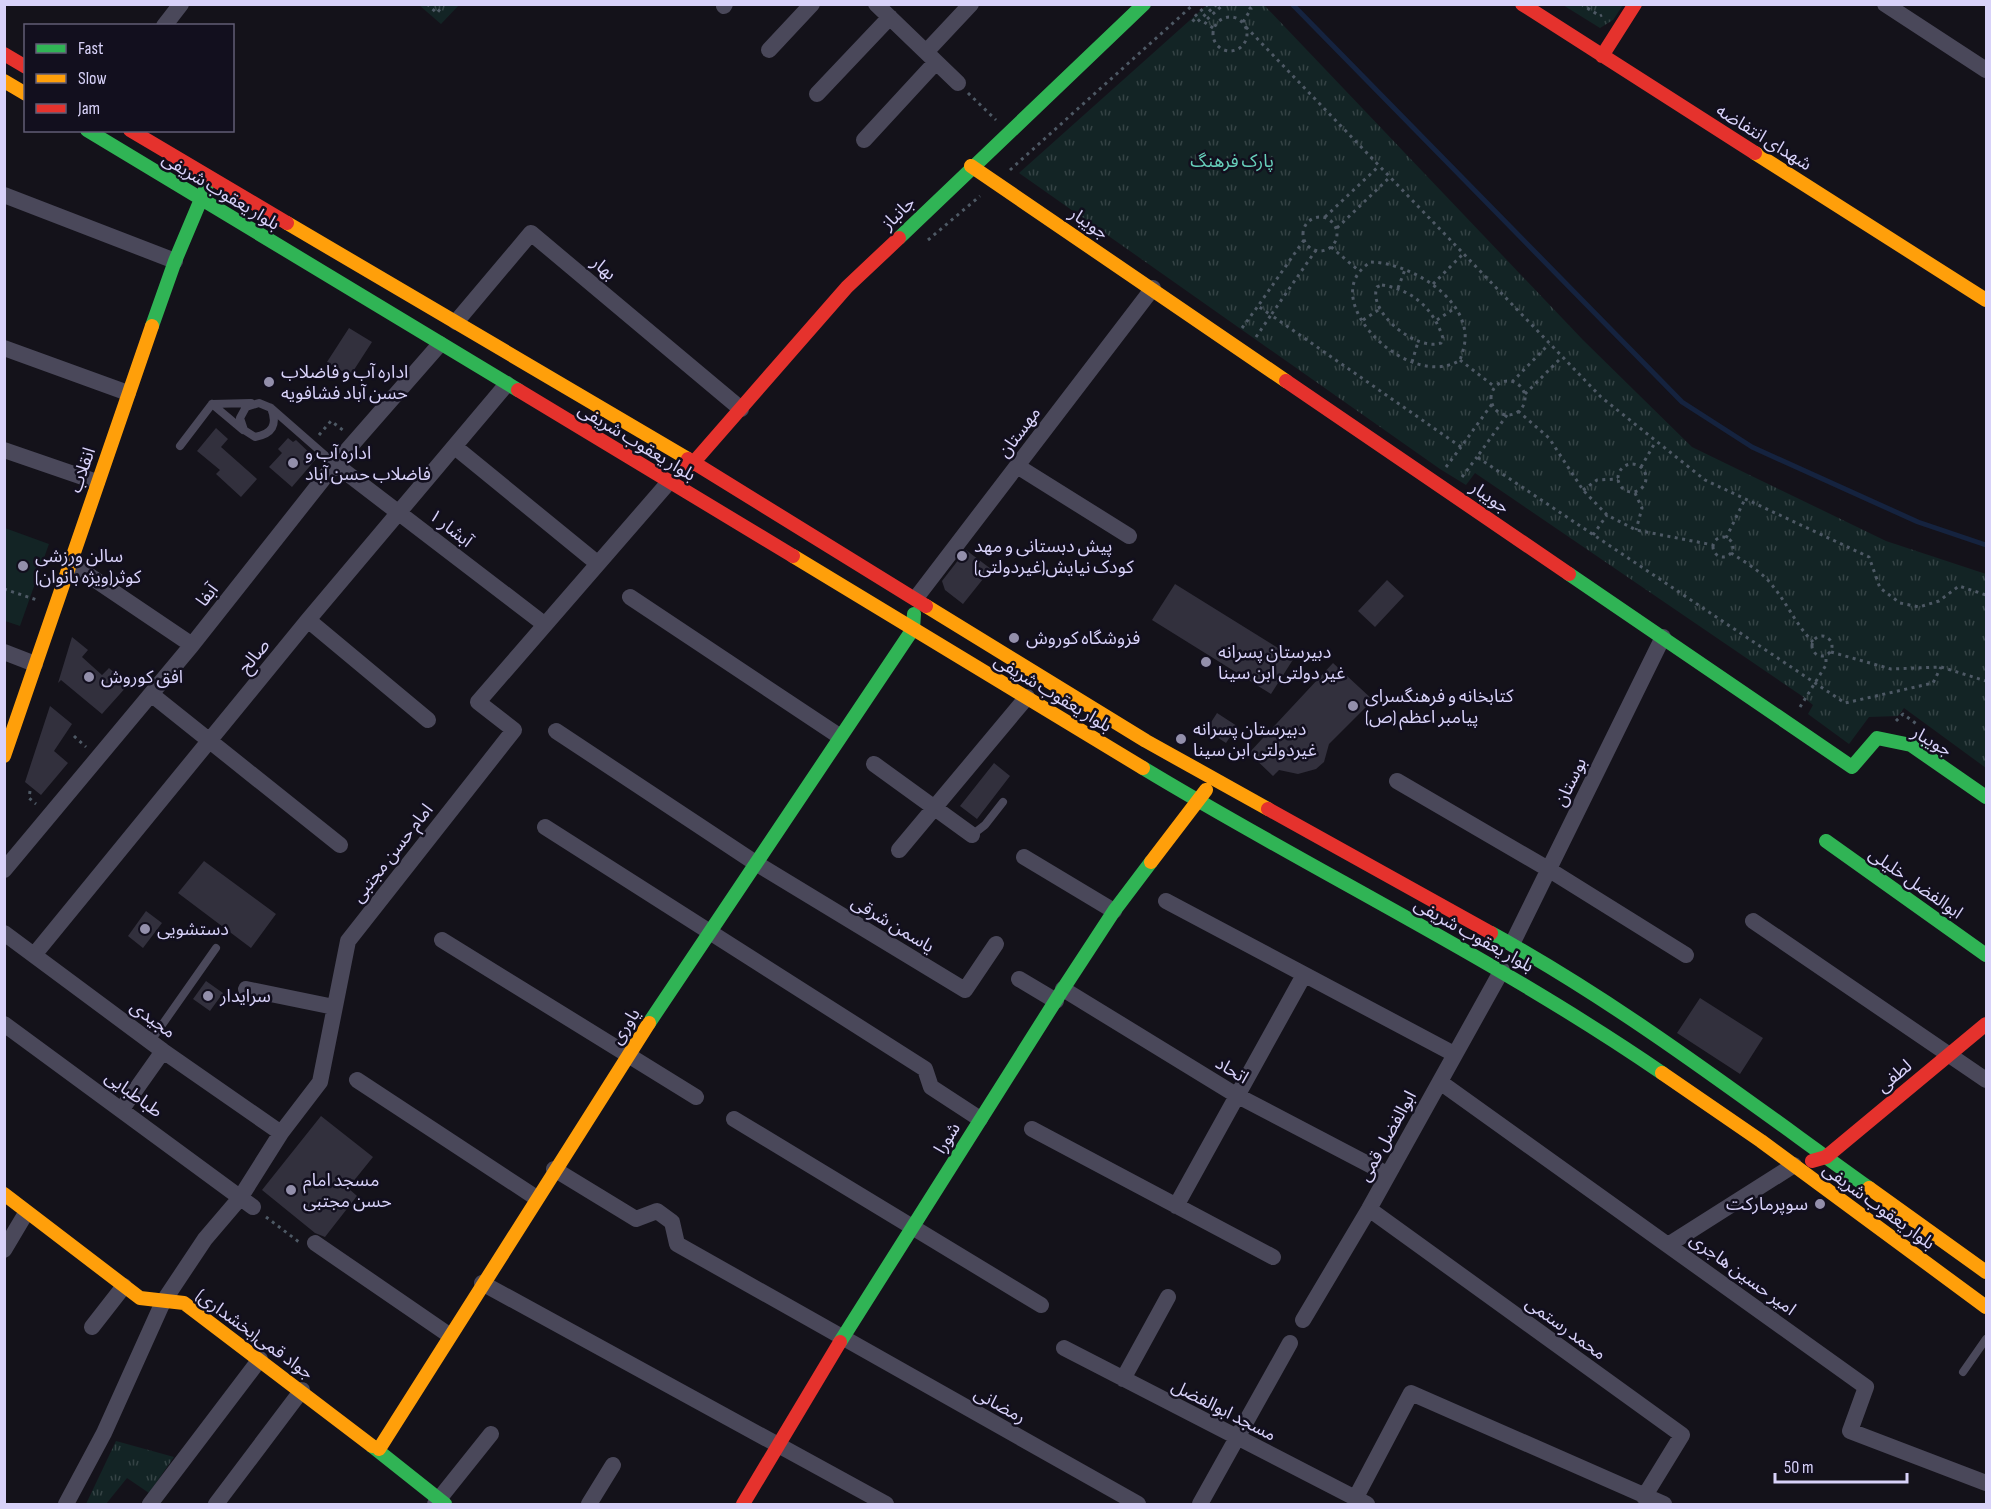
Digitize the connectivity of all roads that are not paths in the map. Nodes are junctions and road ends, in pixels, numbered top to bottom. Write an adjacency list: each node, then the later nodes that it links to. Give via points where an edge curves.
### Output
1 (181, 4): 9 (street)
2 (812, 4): 10 (street)
3 (971, 4): 13 (street)
4 (1144, 4): 23 (street, جانباز)
5 (1522, 4): 12 (street, شهدای انتفاضه)
6 (1635, 4): 12 (street)
7 (1885, 4): 15 (street)
8 (882, 9): 13 (street); 19 (street)
9 (166, 24)
10 (769, 50)
11 (4, 54): 14 (street)
12 (1602, 56): 29 (street, شهدای انتفاضه)
13 (931, 57): 17 (street); 22 (street)
14 (24, 66)
15 (1986, 69)
16 (4, 81): 18 (street)
17 (958, 83)
18 (24, 93)
19 (817, 94)
20 (90, 132): 26 (street, بلوار یعقوب شریفی)
21 (133, 132): 24 (street, بلوار یعقوب شریفی)
22 (864, 140)
23 (971, 166): 28 (street, جویبار); 38 (street, جانباز, via 847,287)
24 (210, 179): 26 (street, انقلاب); 30 (street, بلوار یعقوب شریفی)
25 (4, 195): 27 (street)
26 (199, 198): 27 (street, انقلاب); 31 (street, بلوار یعقوب شریفی)
27 (175, 261): 34 (street, انقلاب)
28 (1153, 288): 47 (street, مهستان); 59 (street, جویبار)
29 (1986, 300)
30 (456, 322): 38 (street, بهار, via 531,233); 45 (street, بلوار یعقوب شریفی)
31 (440, 344): 33 (street, بلوار یعقوب شریفی); 46 (street, آبفا)
32 (4, 348): 34 (street)
33 (507, 384): 43 (street, صالح); 49 (street, بلوار یعقوب شریفی)
34 (128, 393): 48 (street, انقلاب)
35 (259, 403): 36 (lane); 37 (lane); 41 (lane, via 246,407 240,418)
36 (212, 404): 41 (lane); 42 (lane)
37 (271, 408): 39 (lane); 40 (lane)
38 (741, 409): 45 (street, جانباز)
39 (285, 422): 40 (lane); 46 (lane)
40 (274, 427): 41 (lane, via 266,435 255,437)
41 (244, 430)
42 (180, 446)
43 (454, 447): 50 (street, صالح); 53 (street)
44 (4, 450): 48 (street)
45 (694, 462): 49 (street, جانباز); 55 (street, بلوار یعقوب شریفی)
46 (335, 464): 50 (street, آبشار ۱); 60 (street, آبفا)
47 (1017, 466): 51 (street); 55 (street, مهستان)
48 (97, 482): 52 (street, انقلاب)
49 (669, 482): 53 (street, امام حسن مجتبی); 58 (street, بلوار یعقوب شریفی)
50 (398, 512): 56 (street, صالح); 57 (street, آبشار ۱)
51 (1129, 536)
52 (69, 562): 60 (street); 62 (street, انقلاب)
53 (597, 563): 57 (street, امام حسن مجتبی)
54 (630, 597): 67 (street)
55 (916, 598): 58 (street); 71 (street, بلوار یعقوب شریفی, via 1146,741)
56 (308, 620): 65 (street); 68 (street, صالح)
57 (544, 624): 103 (street, امام حسن مجتبی, via 478,702 514,730 348,941)
58 (913, 629): 64 (street, بلوار یعقوب شریفی); 67 (street, یاوری)
59 (1663, 637): 73 (street, جویبار, via 1852,767 1877,738 1911,746); 84 (street, بوستان)
60 (192, 645): 63 (street, آبفا)
61 (4, 652): 62 (street)
62 (35, 664): 69 (street, انقلاب)
63 (151, 694): 68 (street); 85 (street, آبفا)
64 (1027, 697): 74 (street, بلوار یعقوب شریفی); 76 (street)
65 (428, 720)
66 (556, 731): 83 (street)
67 (839, 736): 83 (street, یاوری)
68 (208, 741): 80 (street); 95 (street, صالح)
69 (4, 756)
70 (874, 764): 76 (street)
71 (1215, 778): 74 (street, شورا); 93 (street, بلوار یعقوب شریفی)
72 (1397, 782): 84 (street)
73 (1986, 797)
74 (1198, 801): 87 (street, شورا); 98 (street, بلوار یعقوب شریفی)
75 (1003, 802): 78 (lane)
76 (934, 808): 78 (street); 81 (street)
77 (545, 827): 89 (street)
78 (972, 835)
79 (1826, 841): 97 (street, ابوالفضل خلیلی)
80 (340, 845)
81 (899, 850)
82 (1024, 857): 87 (street)
83 (754, 862): 89 (street, یاوری); 92 (street, یاسمن شرقی, via 965,990)
84 (1548, 869): 93 (street, بوستان); 96 (street)
85 (4, 870)
86 (1166, 901): 99 (street)
87 (1114, 911): 102 (street, شورا)
88 (1753, 921): 108 (street)
89 (709, 930): 109 (street, یاوری); 117 (street, via 925,1069 930,1087)
90 (4, 933): 95 (street, مجیدی)
91 (442, 940): 109 (street)
92 (996, 944)
93 (1512, 944): 120 (street, بلوار یعقوب شریفی, via 1677,1051)
94 (216, 948): 106 (lane)
95 (34, 955): 106 (street, مجیدی)
96 (1686, 955)
97 (1986, 955)
98 (1502, 970): 107 (street, ابوالفضل قمی); 121 (street, بلوار یعقوب شریفی, via 1608,1036)
99 (1304, 975): 107 (street); 113 (street)
100 (1020, 979): 102 (street, اتحاد)
101 (246, 989): 103 (street)
102 (1060, 995): 113 (street, اتحاد); 117 (street, شورا)
103 (334, 1007): 119 (street, امام حسن مجتبی, via 320,1082)
104 (4, 1024): 115 (street, طباطبایی)
105 (1986, 1024): 108 (street, لطفی)
106 (157, 1047): 115 (street); 119 (street, مجیدی)
107 (1454, 1053): 112 (street, ابوالفضل قمی)
108 (1947, 1054): 111 (street); 120 (street, لطفی)
109 (627, 1055): 114 (street); 122 (street, یاوری)
110 (357, 1080): 125 (street)
111 (1986, 1080)
112 (1440, 1082): 123 (street, ابوالفضل قمی); 132 (street, امیر حسین هاجری)
113 (1236, 1095): 123 (street, اتحاد); 127 (street)
114 (696, 1097)
115 (122, 1109): 126 (street, طباطبایی)
116 (734, 1119): 130 (street)
117 (980, 1119): 130 (street, شورا)
118 (1032, 1129): 127 (street)
119 (281, 1133): 126 (street, امام حسن مجتبی)
120 (1826, 1157): 121 (street); 135 (street, بلوار یعقوب شریفی)
121 (1794, 1165): 132 (street); 141 (street, بلوار یعقوب شریفی)
122 (554, 1169): 125 (street, یاوری); 145 (street, رمضانی, via 636,1220 657,1211 672,1222 676,1244)
123 (1387, 1174): 128 (street, ابوالفضل قمی)
124 (4, 1194): 129 (street, جواد قمی(بخشداری))
125 (536, 1197): 136 (street, یاوری)
126 (247, 1202): 139 (street, امام حسن مجتبی, via 205,1239)
127 (1176, 1206): 134 (street)
128 (1369, 1209): 142 (street, ابوالفضل قمی); 159 (street, محمد رستمی, via 1682,1435)
129 (26, 1213): 133 (street); 137 (street, جواد قمی(بخشداری))
130 (913, 1226): 140 (street); 145 (street, شورا)
131 (315, 1243): 144 (street)
132 (1668, 1245): 158 (street, امیر حسین هاجری, via 1866,1387 1850,1431)
133 (4, 1250)
134 (1273, 1257)
135 (1986, 1272)
136 (482, 1282): 144 (street, یاوری); 155 (street)
137 (124, 1286): 139 (street, جواد قمی(بخشداری), via 140,1298); 143 (street)
138 (1168, 1297): 151 (street)
139 (163, 1302): 149 (street, جواد قمی(بخشداری), via 184,1303); 162 (street, امام حسن مجتبی, via 104,1433)
140 (1041, 1305)
141 (1986, 1307)
142 (1303, 1320)
143 (92, 1327)
144 (449, 1335): 156 (street, یاوری)
145 (842, 1339): 155 (street, شورا); 168 (street, رمضانی)
146 (1986, 1340): 150 (lane)
147 (1290, 1343): 154 (street)
148 (1064, 1348): 151 (street, مسجد ابوالفضل)
149 (260, 1359): 152 (street, جواد قمی(بخشداری)); 163 (street)
150 (1963, 1372)
151 (1123, 1379): 154 (street, مسجد ابوالفضل)
152 (302, 1390): 156 (street, جواد قمی(بخشداری)); 164 (street)
153 (491, 1434): 161 (street)
154 (1237, 1438): 160 (street, مسجد ابوالفضل); 169 (street)
155 (778, 1445): 166 (street, شورا); 167 (street)
156 (379, 1449): 161 (street, جواد قمی(بخشداری))
157 (613, 1465): 165 (street)
158 (1986, 1483)
159 (1644, 1497): 160 (street, via 1411,1393); 170 (street)
160 (1361, 1502)
161 (440, 1503)
162 (66, 1504)
163 (150, 1504)
164 (216, 1504)
165 (589, 1504)
166 (743, 1504)
167 (886, 1504)
168 (1138, 1504)
169 (1200, 1504)
170 (1664, 1504)

